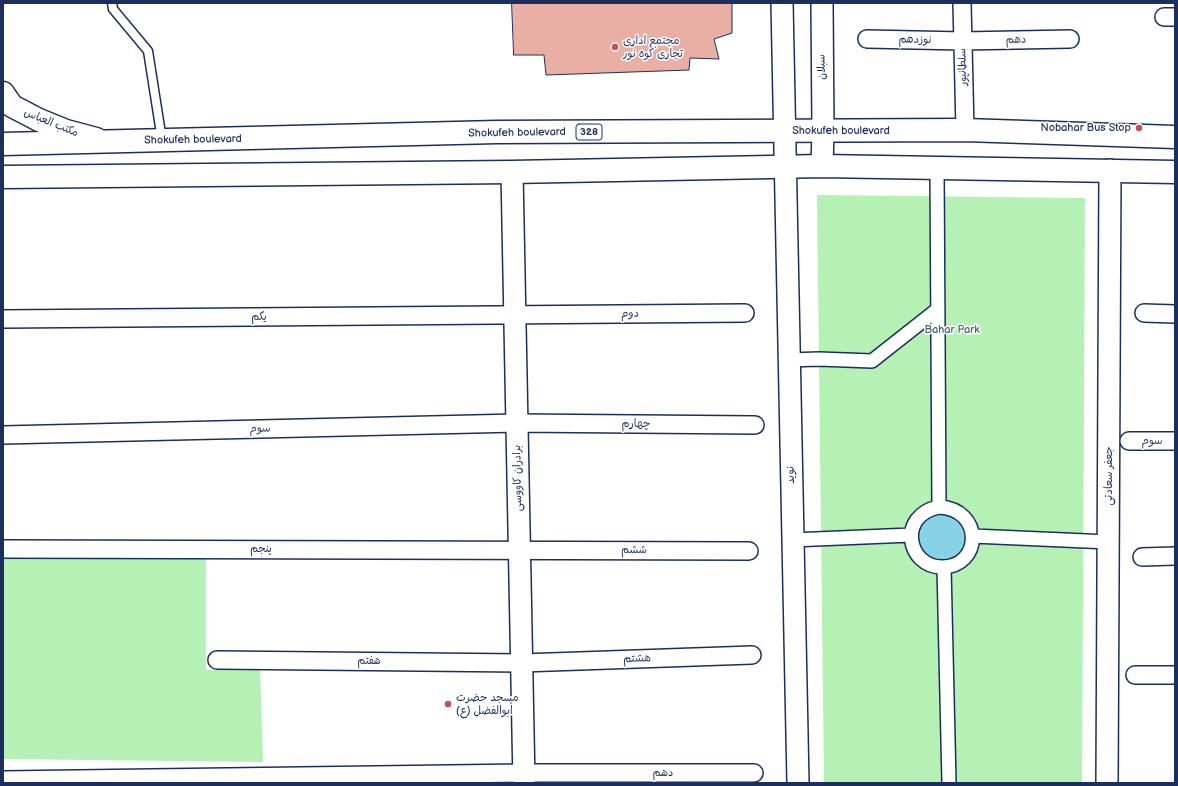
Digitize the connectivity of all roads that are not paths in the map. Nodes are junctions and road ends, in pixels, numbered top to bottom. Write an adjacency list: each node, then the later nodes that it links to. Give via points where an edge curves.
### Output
1 (112, 3): 13 (lane, via 113,9 148,51)
2 (782, 3): 10 (street)
3 (822, 3): 11 (street, سبلان)
4 (962, 3): 7 (street, سلطانپور)
5 (867, 39): 7 (street, نوزدهم)
6 (1070, 39): 7 (street, دهم)
7 (963, 42): 9 (street, سلطانپور)
8 (3, 93): 14 (main road, مکتب العباس, via 12,106 39,120 66,131)
9 (965, 130): 11 (main road, Shokufeh boulevard / 328); 12 (main road, Shokufeh boulevard / 328)
10 (783, 131): 11 (main road, Shokufeh boulevard / 328); 13 (main road, Shokufeh boulevard / 328, via 497,132); 17 (street, نوید)
11 (823, 131): 16 (street, سبلان)
12 (1175, 137)
13 (162, 140): 14 (main road, Shokufeh boulevard / 328)
14 (107, 142): 15 (main road, Shokufeh boulevard / 328)
15 (3, 144)
16 (822, 166): 17 (main road); 18 (main road)
17 (784, 168): 20 (main road); 29 (street, نوید)
18 (936, 168): 19 (main road); 23 (street)
19 (1110, 170): 21 (main road); 39 (street, جعفر سعادتی)
20 (512, 172): 22 (main road); 27 (street, برادران کاووسی)
21 (1175, 172)
22 (3, 177)
23 (938, 309): 29 (street, via 872,361); 35 (street)
24 (745, 313): 27 (street, دوم)
25 (1144, 313): 26 (street)
26 (1175, 314)
27 (515, 316): 28 (street, یکم); 30 (street, برادران کاووسی)
28 (3, 319)
29 (789, 360): 38 (street, نوید)
30 (517, 423): 31 (street, چهارم); 32 (street, سوم); 41 (street, برادران کاووسی)
31 (755, 425)
32 (3, 435)
33 (1129, 441): 34 (street, سوم)
34 (1175, 441)
35 (939, 507): 36 (street, via 926,510 921,515 914,524); 37 (street, via 958,511 971,525)
36 (911, 535): 38 (street); 45 (street, via 913,546 923,559)
37 (973, 536): 39 (street); 45 (street, via 972,544 964,558)
38 (792, 540): 55 (street, نوید)
39 (1108, 542): 57 (street, جعفر سعادتی)
40 (3, 550): 41 (street, پنجم)
41 (520, 550): 42 (street, ششم); 48 (street, برادران کاووسی)
42 (749, 551)
43 (1175, 556): 44 (street)
44 (1142, 557)
45 (944, 566): 56 (street)
46 (752, 655): 48 (street, هشتم)
47 (217, 660): 48 (street, هفتم)
48 (522, 662): 52 (street, برادران کاووسی)
49 (1135, 675): 50 (street)
50 (1175, 675)
51 (754, 773): 52 (street, دهم)
52 (524, 778): 54 (street, دهم)
53 (3, 780): 54 (street, دهم)
54 (281, 780)
55 (798, 783)
56 (949, 783)
57 (1108, 783)

